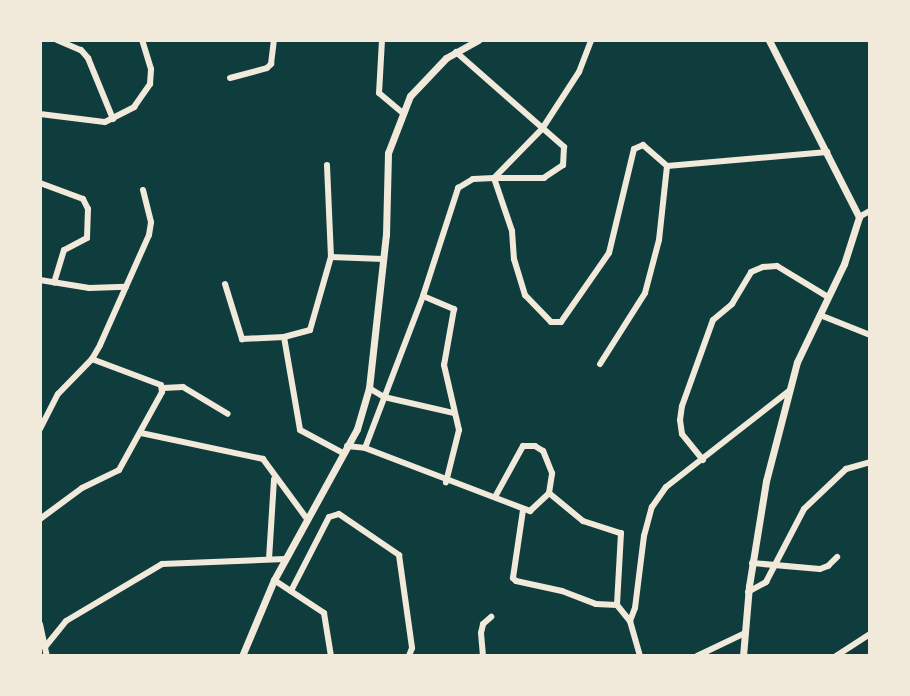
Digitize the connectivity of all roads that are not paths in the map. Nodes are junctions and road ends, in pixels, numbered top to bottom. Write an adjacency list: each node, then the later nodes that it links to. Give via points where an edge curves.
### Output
1 (57, 40): 12 (street, via 88,58)
2 (142, 40): 12 (street, via 150,84 134,107)
3 (274, 40): 9 (street, via 267,68)
4 (382, 40): 10 (street, via 379,93)
5 (478, 40): 8 (street)
6 (591, 40): 13 (street, via 579,72)
7 (769, 40): 14 (street)
8 (456, 52): 10 (street, via 410,96); 13 (street)
9 (230, 78)
10 (403, 113): 23 (street, via 388,153)
11 (40, 114): 12 (street)
12 (113, 119)
13 (542, 129): 17 (street); 17 (street, via 561,141 563,165 544,178)
14 (827, 152): 16 (street); 21 (street)
15 (327, 165): 22 (street)
16 (667, 166): 17 (street, via 643,145 634,149 609,253 556,324 525,295); 34 (street, via 659,240 645,293)
17 (494, 178): 28 (street, via 473,179 458,188)
18 (40, 183): 25 (street, via 83,199 88,209 87,238 64,250)
19 (143, 190): 27 (street, via 151,229)
20 (870, 211): 21 (street)
21 (859, 217): 29 (street)
22 (331, 257): 23 (street); 32 (street, via 310,330)
23 (383, 259): 36 (street)
24 (40, 280): 25 (street)
25 (54, 283): 27 (street)
26 (225, 284): 32 (street, via 242,339)
27 (126, 287): 33 (street)
28 (423, 296): 38 (street); 39 (street, via 454,309 443,355)
29 (828, 297): 30 (street); 45 (street, via 777,266 763,267 751,272 732,304 713,320 680,420 682,434)
30 (820, 315): 31 (street); 37 (street)
31 (870, 335)
32 (284, 337): 44 (street, via 300,430)
33 (92, 359): 35 (street); 41 (street, via 58,394)
34 (600, 364)
35 (163, 388): 40 (street, via 183,387); 42 (street)
36 (369, 388): 38 (street); 44 (street)
37 (790, 390): 45 (street); 57 (street)
38 (384, 397): 39 (street); 43 (street)
39 (454, 413): 48 (street, via 459,430)
40 (228, 414)
41 (40, 429)
42 (141, 433): 47 (street, via 263,459); 52 (street, via 112,476 82,488)
43 (365, 448): 44 (street); 48 (street)
44 (345, 450): 53 (street)
45 (703, 460): 64 (street, via 666,487 652,507)
46 (870, 462): 58 (street, via 846,469 804,509)
47 (274, 478): 53 (street); 55 (street)
48 (446, 482): 50 (street)
49 (549, 493): 50 (street, via 550,462 535,446 523,446); 51 (street, via 534,509); 62 (street, via 583,521 621,533)
50 (495, 497): 51 (street)
51 (523, 510): 62 (street, via 513,578 596,604)
52 (40, 519)
53 (307, 519): 56 (street)
54 (837, 557): 58 (street, via 820,569)
55 (269, 559): 56 (street); 68 (street, via 162,564 66,621)
56 (285, 559): 59 (street)
57 (752, 563): 58 (street); 61 (street)
58 (775, 563): 61 (street, via 766,582)
59 (274, 580): 60 (street); 70 (street)
60 (291, 591): 71 (street, via 324,613); 72 (street, via 329,517 339,514 399,555)
61 (748, 592): 66 (street)
62 (617, 605): 64 (street)
63 (491, 617): 73 (street, via 481,633)
64 (630, 621): 74 (street)
65 (40, 624): 68 (street)
66 (745, 633): 75 (street); 76 (street)
67 (870, 634): 77 (street)
68 (45, 647): 69 (street)
69 (47, 656)
70 (242, 656)
71 (331, 656)
72 (409, 656)
73 (483, 656)
74 (640, 656)
75 (697, 656)
76 (743, 656)
77 (836, 656)

